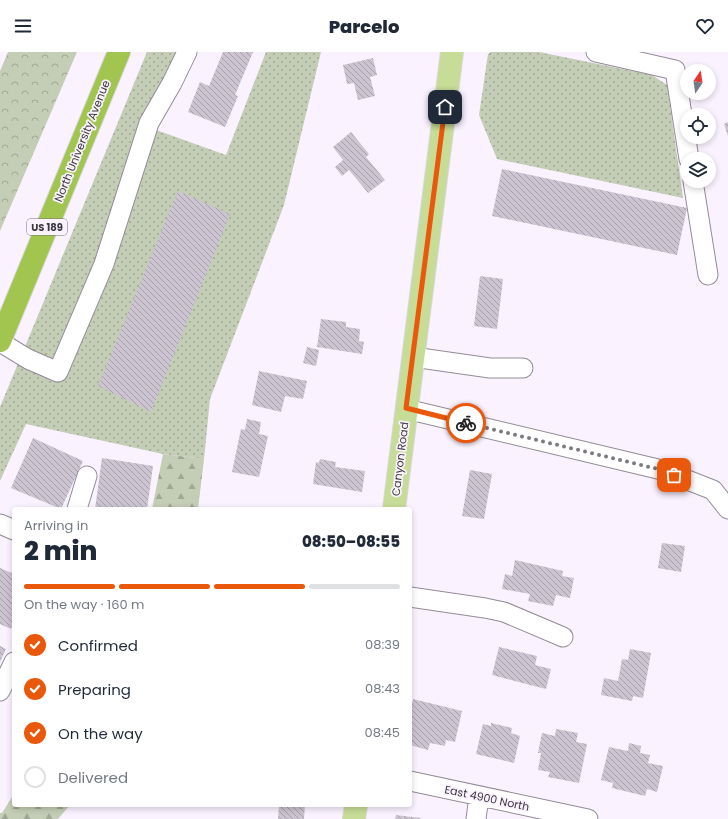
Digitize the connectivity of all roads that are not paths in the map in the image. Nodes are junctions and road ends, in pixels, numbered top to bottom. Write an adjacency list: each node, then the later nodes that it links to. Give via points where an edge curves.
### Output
1 (119, 52): 8 (highway, North University Avenue / US 189)
2 (187, 52): 8 (street, via 149,123 104,264 58,372 28,360)
3 (452, 52): 9 (main road, Canyon Road)
4 (596, 52): 5 (street, via 674,70)
5 (688, 152)
6 (693, 188): 7 (street)
7 (708, 275)
8 (0, 341)
9 (413, 357): 10 (street, via 490,368); 11 (main road, Canyon Road)
10 (523, 368)
11 (406, 408): 14 (main road, Canyon Road); 15 (street, via 662,470 713,490)
12 (87, 476): 13 (street)
13 (78, 507)
14 (394, 507)
15 (728, 509)
16 (0, 524): 17 (street)
17 (12, 529)
18 (412, 597): 19 (street, via 504,612)
19 (563, 637)
20 (12, 666): 21 (street)
21 (0, 690)
22 (412, 781): 23 (street, East 4900 North)
23 (479, 796): 26 (street); 27 (street, East 4900 North)
24 (356, 807): 25 (main road)
25 (354, 819)
26 (476, 819)
27 (588, 819)

